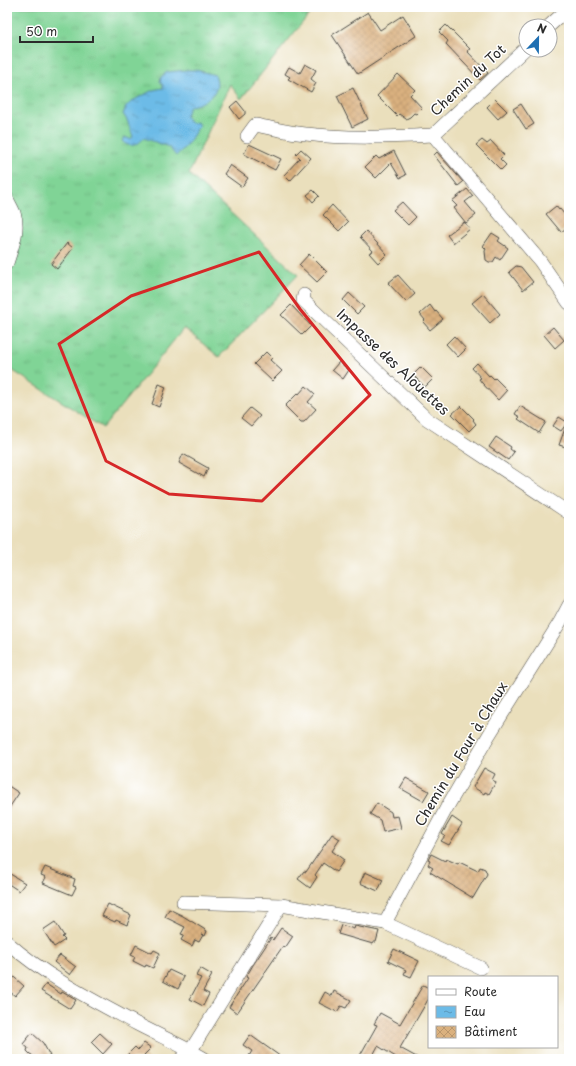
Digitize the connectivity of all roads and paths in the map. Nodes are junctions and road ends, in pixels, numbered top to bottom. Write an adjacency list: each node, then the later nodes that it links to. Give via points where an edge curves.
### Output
1 (569, 8): 2 (street)
2 (558, 18)
3 (518, 55): 4 (street, Chemin du Tot)
4 (432, 135): 5 (street, via 390,138 347,137 306,134 255,125); 9 (street, via 540,261)
5 (247, 136)
6 (7, 199): 7 (street, via 17,224)
7 (7, 263)
8 (304, 295): 10 (street, Impasse des Alouettes, via 303,300 426,419)
9 (569, 303)
10 (569, 513)
11 (569, 605): 14 (street, Chemin du Four à Chaux, via 454,796)
12 (183, 902): 13 (street)
13 (281, 905): 14 (street); 17 (street)
14 (385, 923): 16 (street)
15 (7, 942): 17 (street, via 48,974)
16 (481, 968)
17 (186, 1055): 18 (street)
18 (205, 1059)

